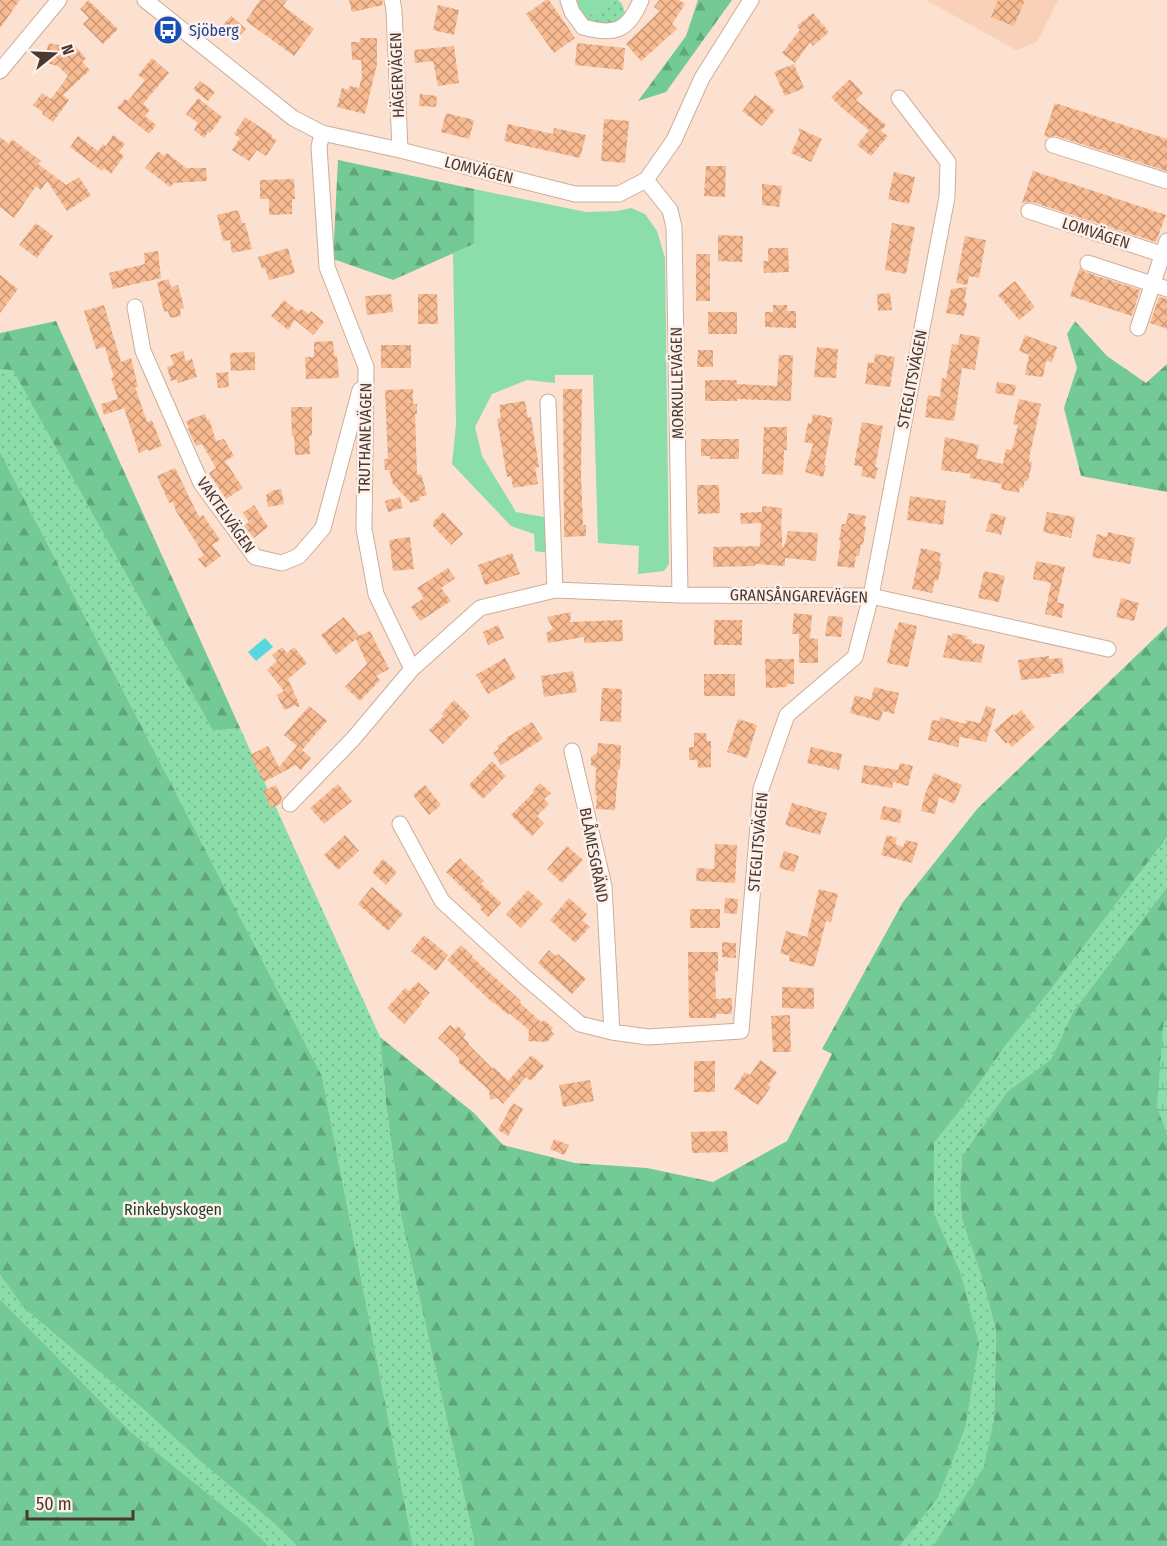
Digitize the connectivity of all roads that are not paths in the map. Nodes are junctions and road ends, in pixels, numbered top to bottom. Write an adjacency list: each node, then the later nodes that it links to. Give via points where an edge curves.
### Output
1 (59, 0): 7 (street)
2 (145, 0): 9 (street, LOMVÄGEN, via 293,118)
3 (392, 0): 11 (street, HÄGERVÄGEN)
4 (568, 0): 5 (street, via 583,27 611,33 634,17)
5 (641, 0)
6 (751, 0): 12 (street, LOMVÄGEN, via 702,78 674,140)
7 (0, 71)
8 (899, 98): 24 (street, STEGLITSVÄGEN, via 948,162 947,197)
9 (322, 134): 11 (street, LOMVÄGEN); 20 (street, TRUTHANEVÄGEN, via 319,147 327,267)
10 (1053, 145): 13 (street)
11 (400, 150): 12 (street, LOMVÄGEN, via 575,194 619,194)
12 (646, 180): 23 (street, MORKULLEVÄGEN, via 670,210 674,227)
13 (1167, 181)
14 (1029, 211): 15 (street, LOMVÄGEN)
15 (1165, 251): 17 (street, LOMVÄGEN)
16 (1088, 263): 17 (street, LOMVÄGEN)
17 (1160, 287): 19 (street, LOMVÄGEN)
18 (135, 308): 20 (street, VAKTELVÄGEN, via 143,351 201,483 255,557 282,563 299,556 323,528)
19 (1138, 328)
20 (366, 367): 26 (street, TRUTHANEVÄGEN, via 364,529 376,594)
21 (548, 402): 22 (street)
22 (555, 590): 23 (street, GRANSÅNGAREVÄGEN); 26 (street, GRANSÅNGAREVÄGEN, via 480,608)
23 (680, 595): 24 (street, GRANSÅNGAREVÄGEN)
24 (871, 596): 25 (street, GRANSÅNGAREVÄGEN); 30 (street, STEGLITSVÄGEN, via 855,657 786,715 761,789 741,1031 648,1037)
25 (1108, 649)
26 (412, 669): 28 (street, GRANSÅNGAREVÄGEN, via 353,739)
27 (572, 751): 30 (street, BLÅMESGRÄND, via 604,886)
28 (290, 804)
29 (400, 824): 30 (street, STEGLITSVÄGEN, via 442,901 579,1024)
30 (612, 1032)

